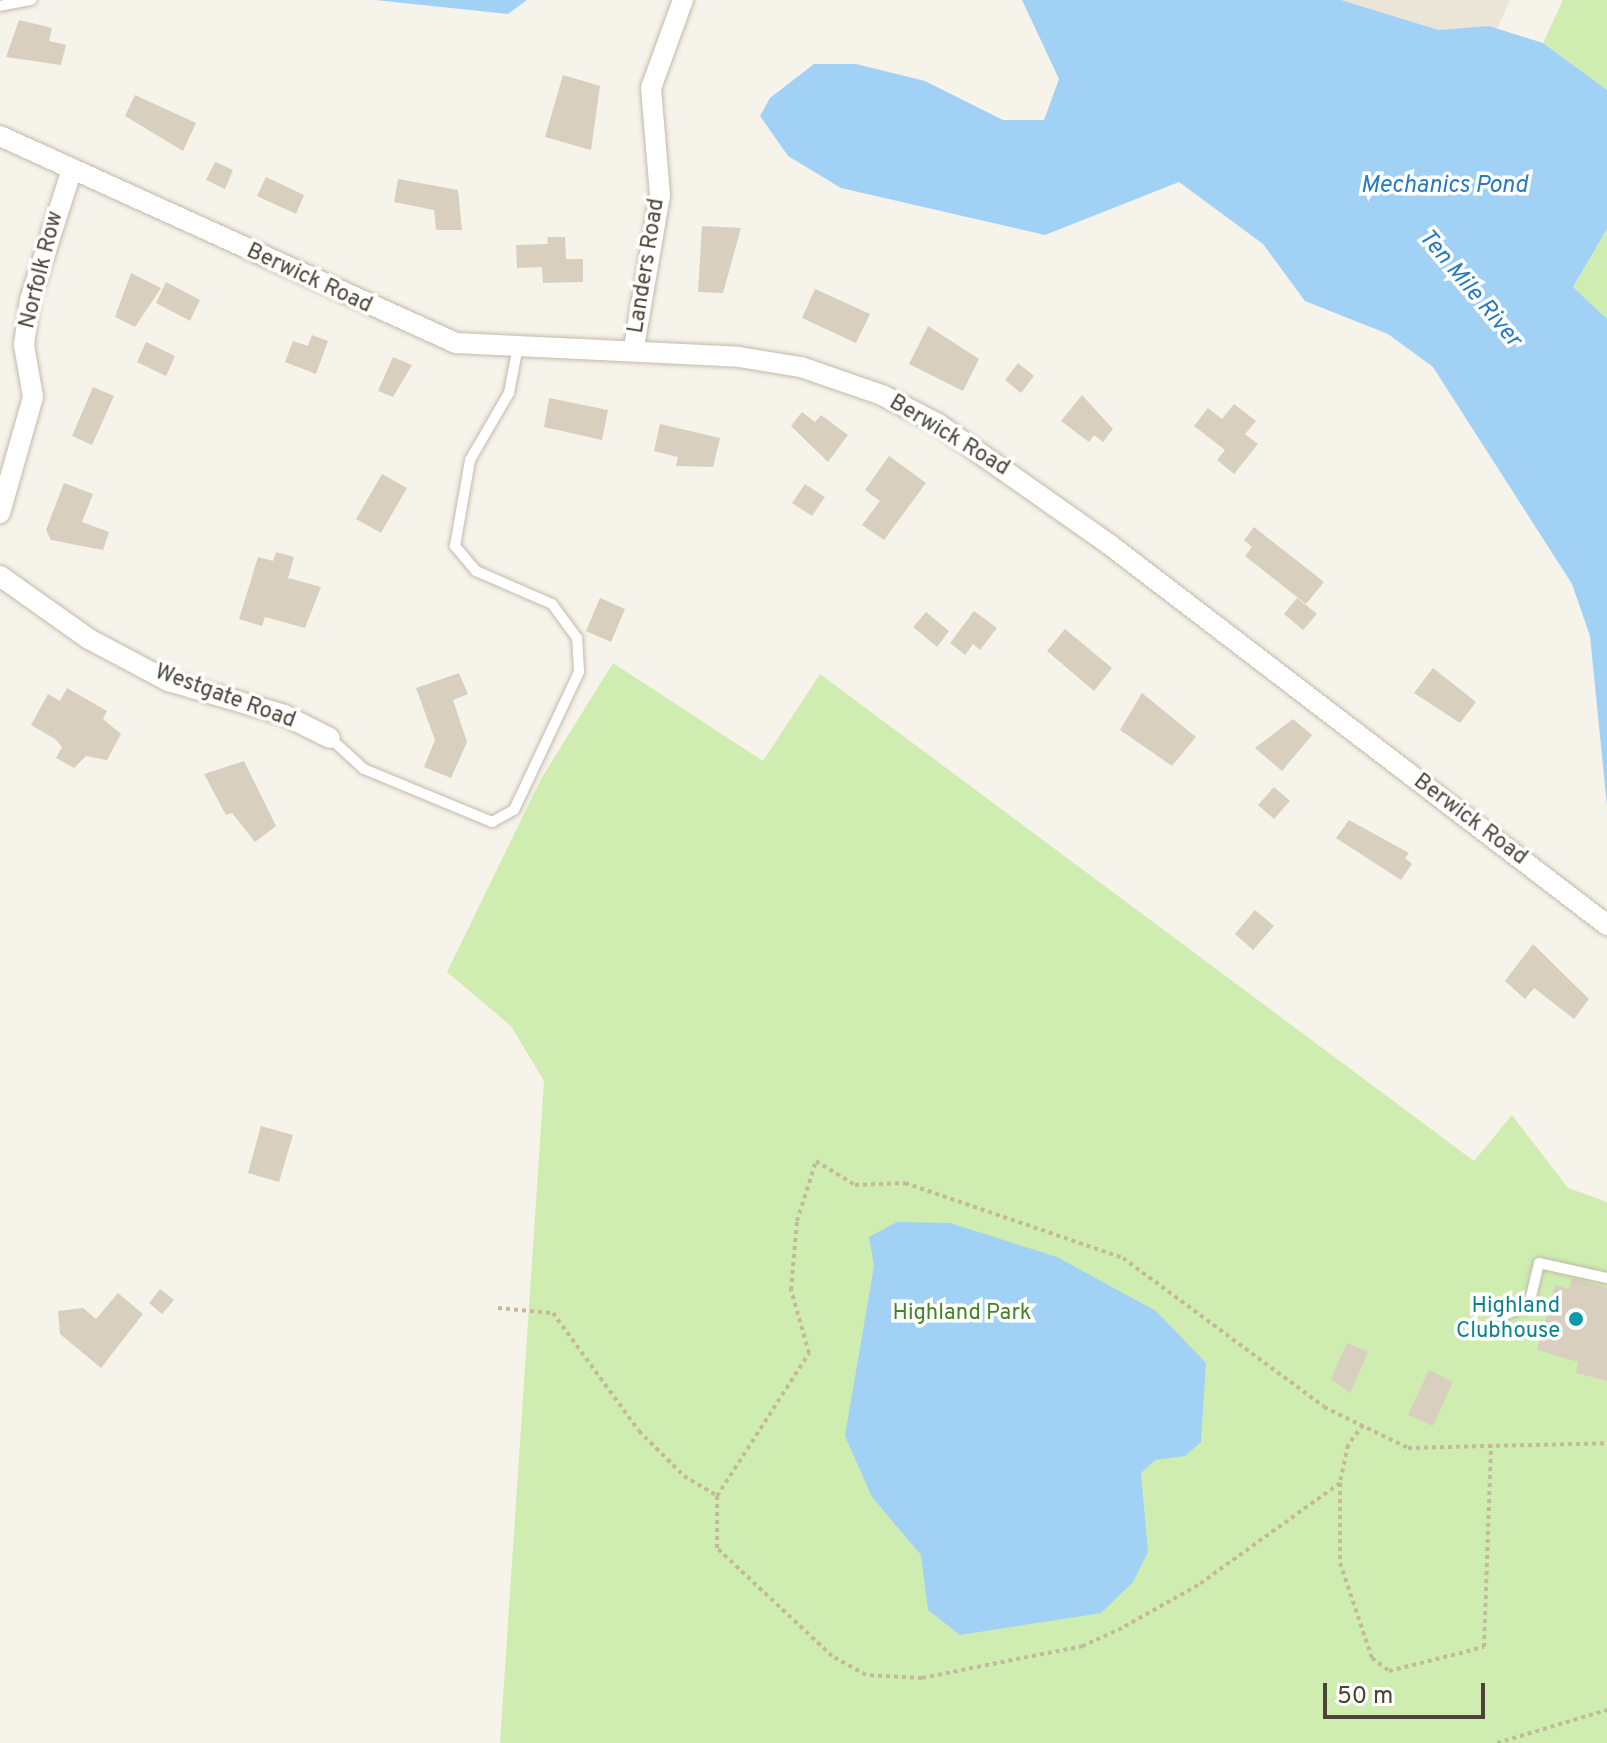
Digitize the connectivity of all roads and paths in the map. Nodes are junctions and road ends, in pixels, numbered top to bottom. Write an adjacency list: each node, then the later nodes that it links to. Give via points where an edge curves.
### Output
1 (31, 0): 3 (lane)
2 (683, 0): 7 (street, Landers Road, via 651,88 660,195)
3 (0, 6)
4 (0, 136): 5 (street, Berwick Road)
5 (72, 169): 6 (street, Berwick Road, via 428,334); 8 (street, Norfolk Row, via 30,300 24,345 33,397)
6 (518, 346): 7 (street, Berwick Road); 10 (lane, via 509,393 470,460 455,546 476,571 552,604 577,638 579,672 514,810 492,822 364,769)
7 (634, 347): 11 (street, Berwick Road, via 801,367 882,395 938,424 1110,545)
8 (0, 513)
9 (0, 576): 10 (street, Westgate Road, via 89,639 168,681 284,715)
10 (330, 738)
11 (1607, 925)
12 (1607, 1278): 14 (lane, via 1539,1263 1529,1305)
13 (498, 1308): 19 (path, via 553,1313 639,1431 684,1476)
14 (1506, 1314)
15 (1363, 1425): 17 (path, via 1408,1448); 18 (path, via 1348,1445); 19 (path, via 1259,1363 1166,1282 1123,1258 905,1183 855,1185 816,1161 797,1221 791,1290 809,1353)
16 (1607, 1443): 17 (path)
17 (1491, 1445): 18 (path, via 1487,1637 1476,1651 1379,1669 1340,1563)
18 (1340, 1483): 19 (path, via 1198,1585 1122,1628 1083,1646 922,1678 866,1675 822,1647 717,1548)
19 (717, 1496)
20 (1607, 1710): 21 (path)
21 (1497, 1743)

